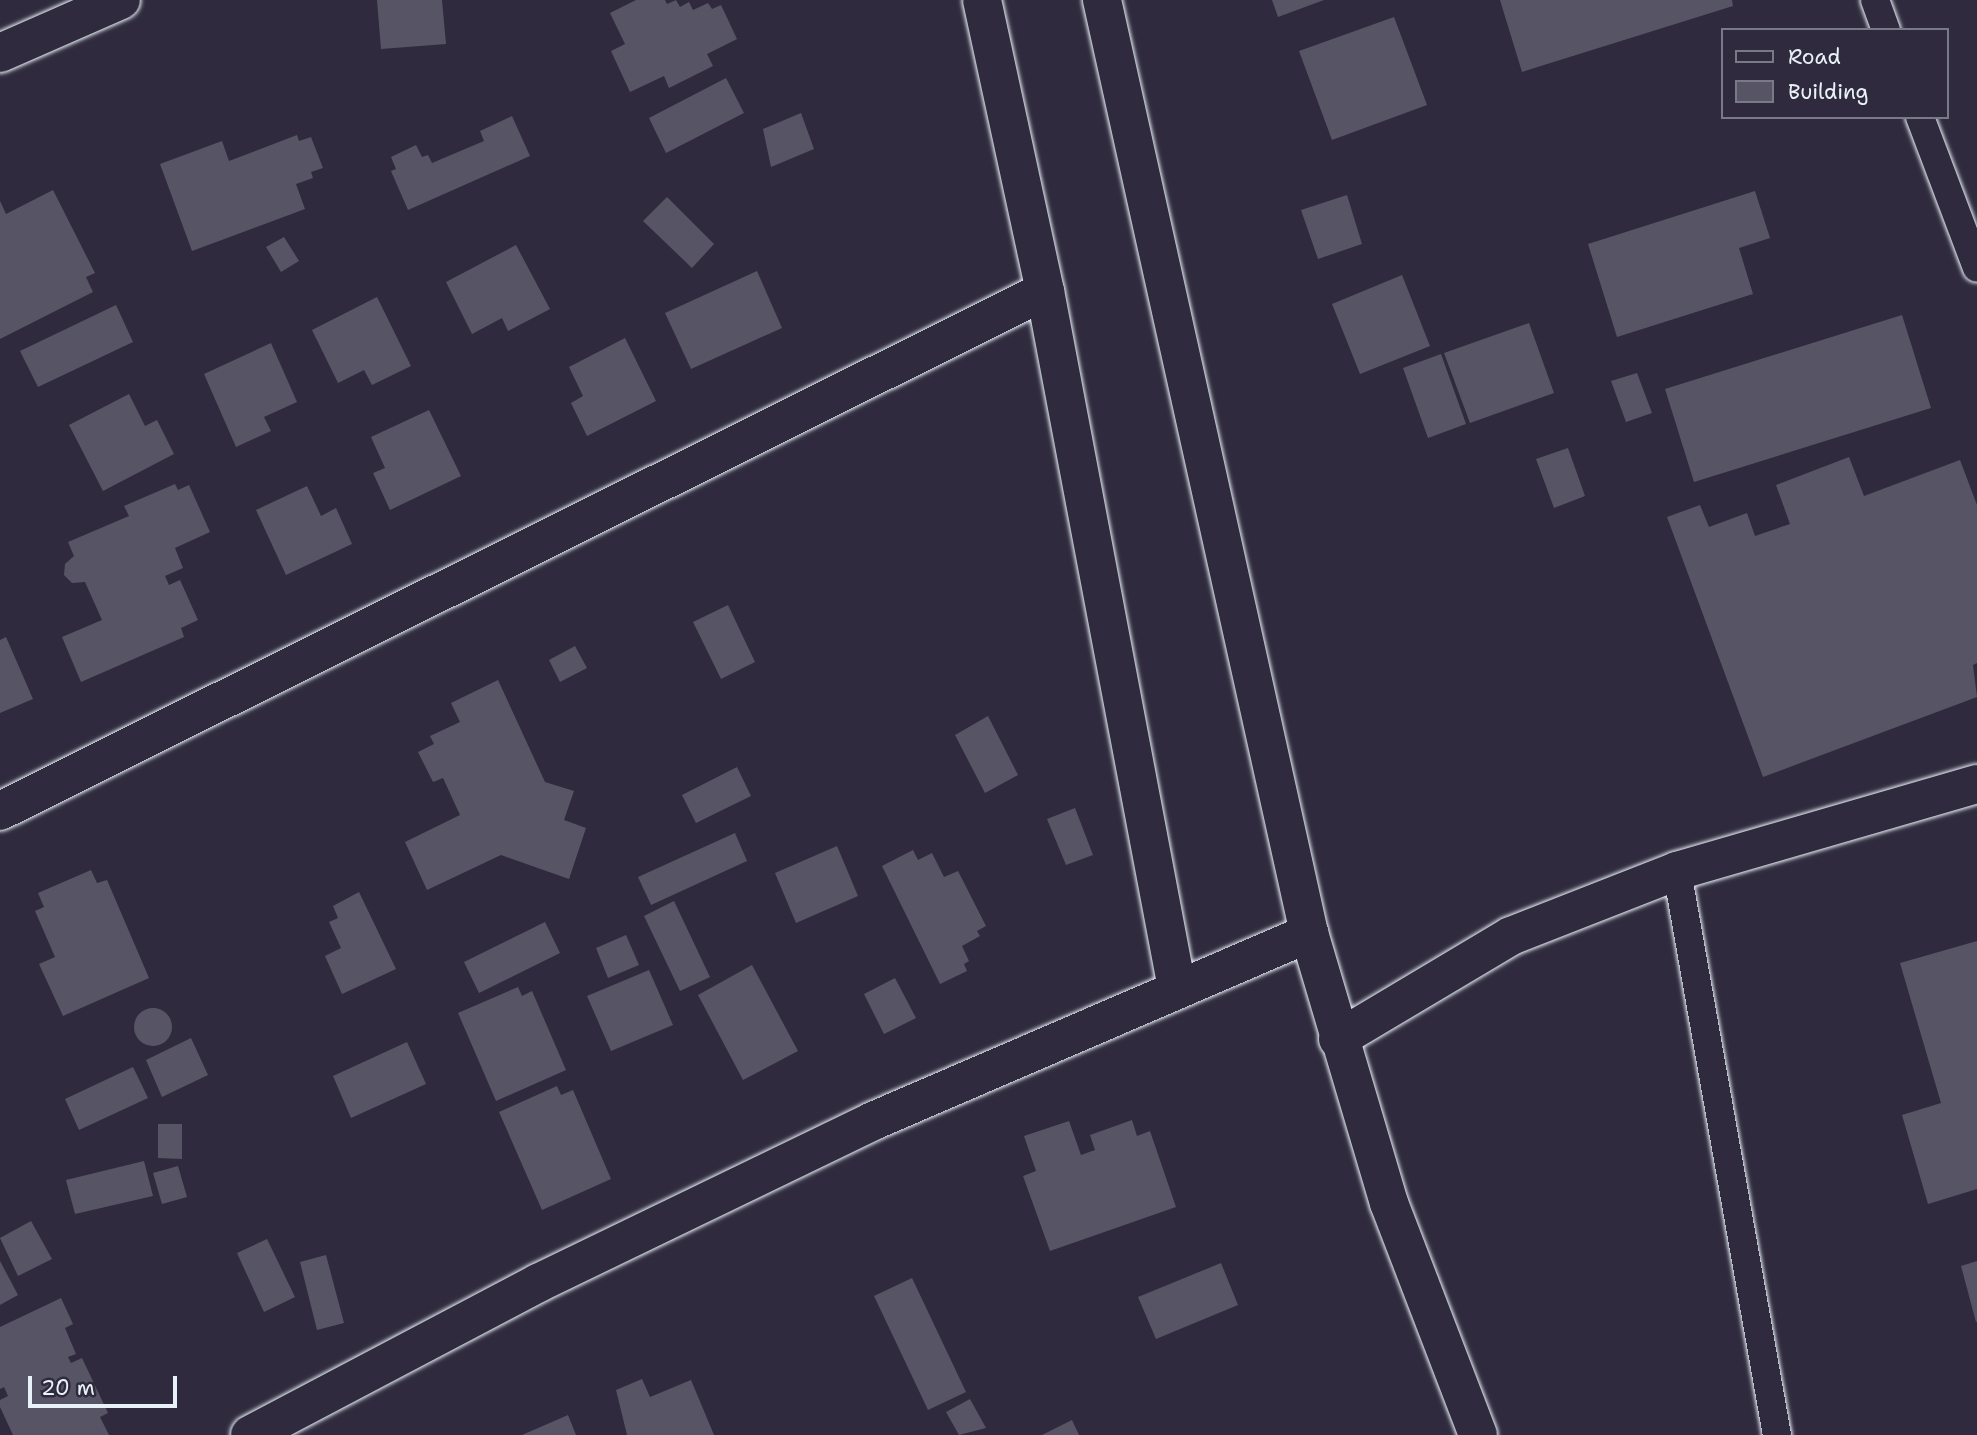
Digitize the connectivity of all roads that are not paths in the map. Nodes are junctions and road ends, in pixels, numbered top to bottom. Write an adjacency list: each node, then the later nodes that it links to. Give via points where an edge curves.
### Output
1 (121, 0): 6 (street)
2 (982, 0): 9 (street)
3 (1102, 0): 13 (street)
4 (1875, 0): 5 (lane)
5 (1885, 28)
6 (0, 53)
7 (1921, 119): 8 (lane)
8 (1977, 268)
9 (1045, 291): 11 (street); 14 (street)
10 (1977, 784): 12 (street)
11 (0, 811)
12 (1676, 871): 15 (street, via 1511,936); 18 (lane)
13 (1309, 933): 14 (street); 15 (street)
14 (1177, 988): 16 (street, via 848,1133 538,1283)
15 (1338, 1040): 17 (street, via 1394,1216)
16 (250, 1435)
17 (1478, 1435)
18 (1777, 1435)

